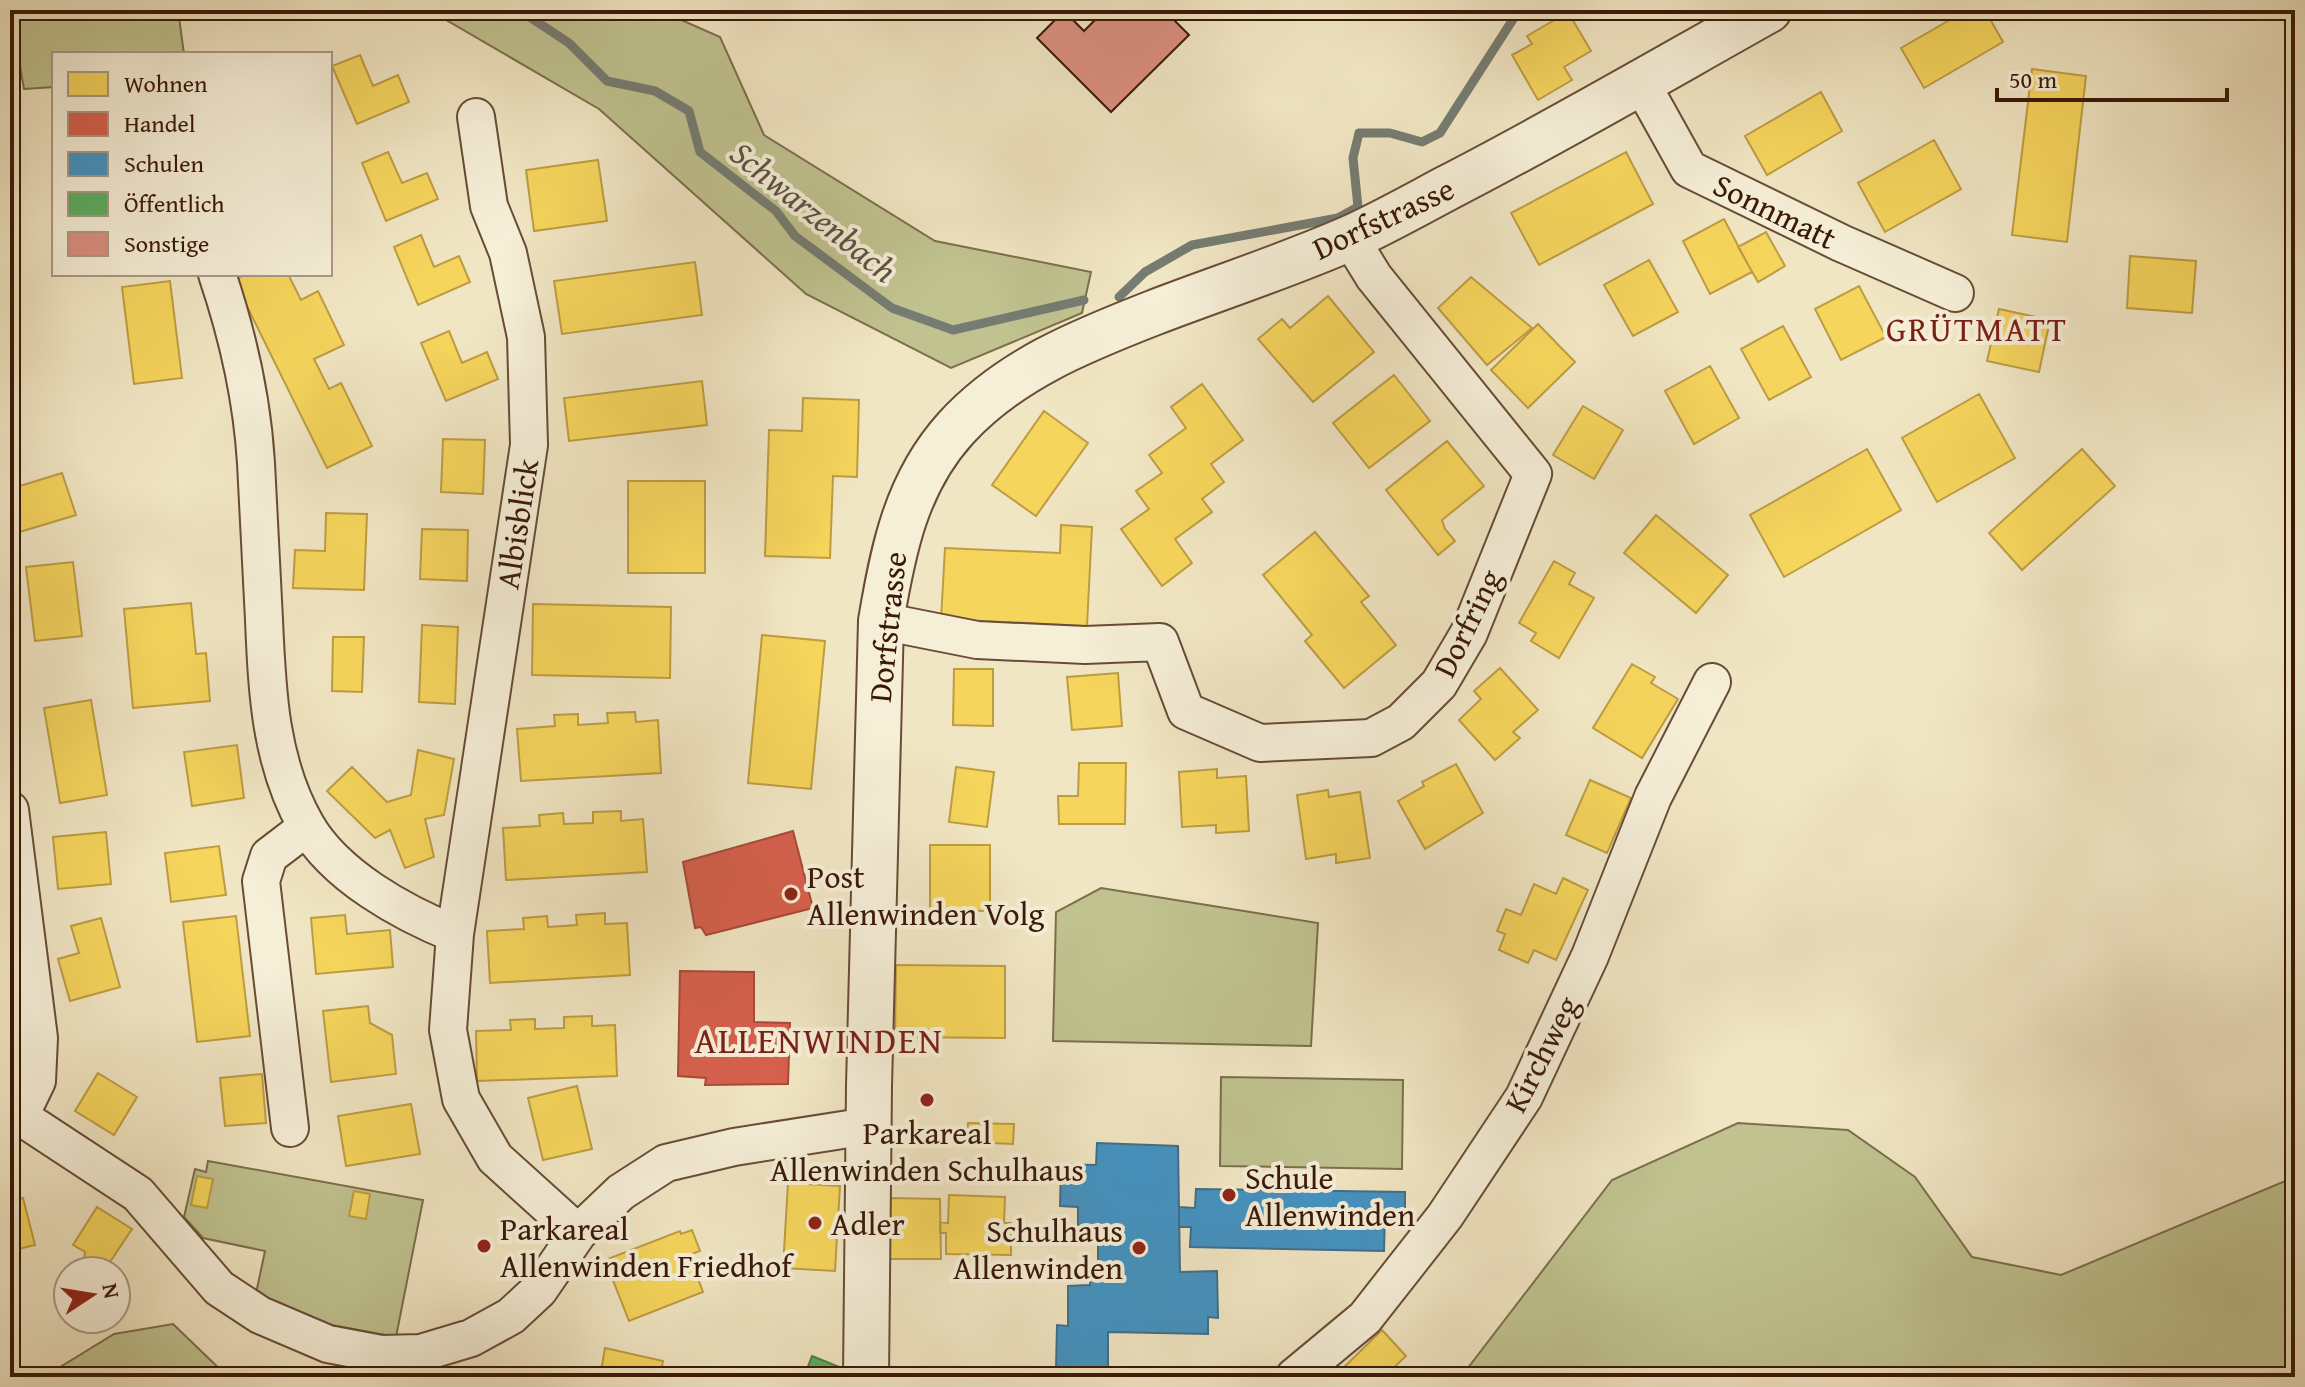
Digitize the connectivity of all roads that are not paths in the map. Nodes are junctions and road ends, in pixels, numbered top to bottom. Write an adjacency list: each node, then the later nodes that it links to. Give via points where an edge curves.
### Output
1 (1769, 10): 2 (street, Dorfstrasse)
2 (1640, 81): 4 (street, Dorfstrasse); 6 (street, Sonnmatt, via 1689,169)
3 (476, 117): 11 (street, Albisblick, via 489,206 508,253 526,337 529,445)
4 (1350, 238): 7 (street, Dorfstrasse, via 1080,342 999,389 955,429 921,478 892,552); 7 (street, Dorfring, via 1374,277 1533,474 1469,633 1439,684 1401,722 1371,738 1260,743 1186,711 1160,642 977,640)
5 (218, 276): 10 (street, via 248,387 267,701 280,768)
6 (1955, 293)
7 (881, 621): 13 (street, Dorfstrasse)
8 (1712, 682): 17 (street, Kirchweg, via 1653,797 1590,956 1524,1097 1445,1216 1365,1318)
9 (10, 810): 12 (street, via 39,1038 37,1081)
10 (307, 827): 11 (street, via 340,867 418,919); 14 (street, via 269,856 261,881)
11 (455, 934): 15 (street, Albisblick, via 448,1030 461,1099 495,1158)
12 (15, 1113): 15 (street, via 138,1194 219,1288 260,1315 328,1344 381,1354 421,1353 471,1338 511,1316 539,1290)
13 (868, 1126): 15 (street, via 666,1163 621,1192); 16 (street, Dorfstrasse)
14 (290, 1128)
15 (578, 1233)
16 (866, 1377)
17 (1294, 1377)

